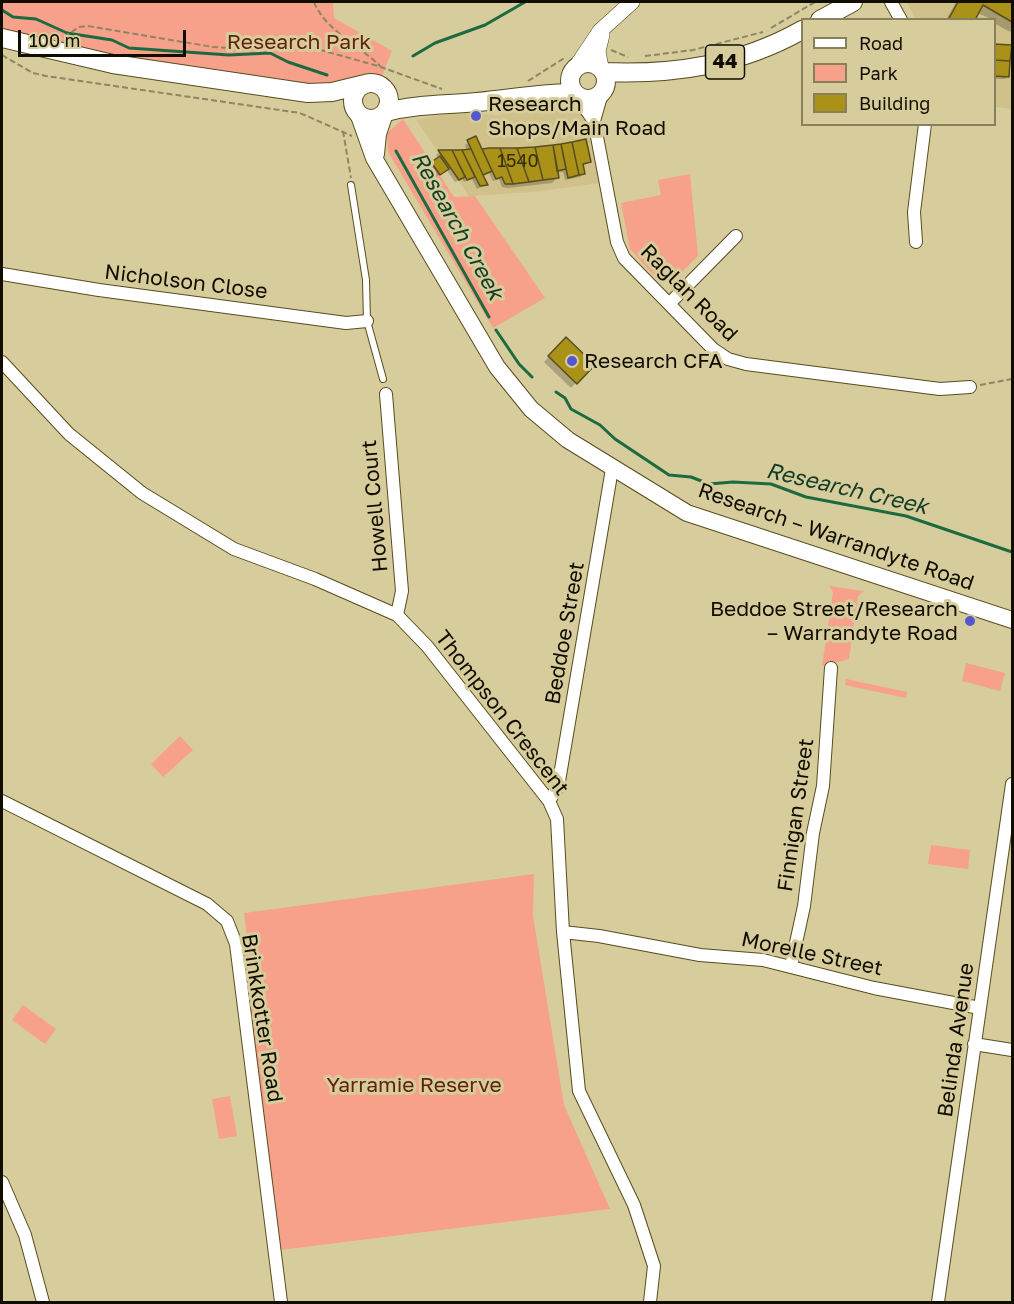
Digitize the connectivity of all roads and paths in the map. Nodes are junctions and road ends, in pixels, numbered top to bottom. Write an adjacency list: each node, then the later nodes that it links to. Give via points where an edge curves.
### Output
1 (314, 2): 15 (path, via 332,27)
2 (632, 2): 11 (street, via 605,27)
3 (816, 2): 14 (path, via 767,30)
4 (853, 2): 6 (main road)
5 (891, 2): 7 (street)
6 (824, 18)
7 (900, 18)
8 (801, 30): 14 (main road, 44, via 745,57 706,66)
9 (64, 38): 15 (path, via 75,29 93,26 213,47 303,45)
10 (6, 41): 22 (main road, via 104,63)
11 (595, 45): 13 (path); 16 (street); 17 (street); 20 (path, via 580,46)
12 (2, 55): 29 (path, via 39,75 300,113)
13 (631, 58)
14 (642, 66): 17 (main road)
15 (381, 67): 21 (path)
16 (574, 69): 17 (main road, via 586,63); 20 (main road, via 552,85); 23 (main road, via 569,80)
17 (603, 81): 23 (main road, via 592,99); 27 (street, Raglan Road)
18 (365, 84): 19 (main road); 22 (main road); 25 (main road, via 355,94)
19 (383, 87): 24 (main road); 26 (main road, via 390,99)
20 (524, 88): 23 (main road); 24 (main road, via 479,102)
21 (447, 91)
22 (308, 93): 25 (main road)
23 (575, 95): 27 (street, Raglan Road)
24 (433, 103): 26 (main road)
25 (357, 112): 26 (main road, via 371,120); 31 (main road, Research – Warrandyte Road)
26 (386, 113): 31 (main road, via 377,140)
27 (594, 121): 36 (street, Raglan Road, via 617,242 633,270)
28 (925, 126): 34 (street, via 914,212)
29 (343, 131): 30 (path); 32 (path)
30 (353, 136)
31 (378, 163): 43 (main road, Research – Warrandyte Road, via 497,367 531,409)
32 (351, 185): 37 (lane, via 366,280)
33 (736, 236): 36 (street)
34 (916, 242)
35 (2, 274): 37 (street, Nicholson Close, via 346,323)
36 (669, 304): 41 (street, Raglan Road, via 713,349 746,364 940,389)
37 (367, 321): 39 (lane)
38 (2, 362): 44 (street, Thompson Crescent, via 69,434 142,493 234,549)
39 (383, 379)
40 (1012, 379): 41 (path)
41 (970, 387)
42 (386, 394): 44 (street, Howell Court, via 402,591)
43 (612, 469): 45 (main road, Research – Warrandyte Road, via 687,513); 49 (street, Beddoe Street, via 558,787)
44 (397, 615): 49 (street, Thompson Crescent, via 427,646)
45 (1012, 620)
46 (831, 668): 51 (street, Finnigan Street, via 824,786)
47 (1012, 784): 52 (street, Belinda Avenue)
48 (2, 801): 57 (street, Brinkkotter Road, via 207,904 226,921 236,944)
49 (549, 801): 50 (street, Thompson Crescent, via 557,819)
50 (563, 932): 51 (street, Morelle Street); 58 (street, Thompson Crescent, via 579,1091 634,1205 654,1266)
51 (791, 966): 52 (street, Morelle Street, via 874,988)
52 (980, 1008): 53 (street, Belinda Avenue)
53 (974, 1044): 54 (street); 59 (street, Belinda Avenue)
54 (1012, 1050)
55 (2, 1182): 56 (street, via 25,1235)
56 (43, 1302)
57 (281, 1302)
58 (650, 1302)
59 (938, 1302)

